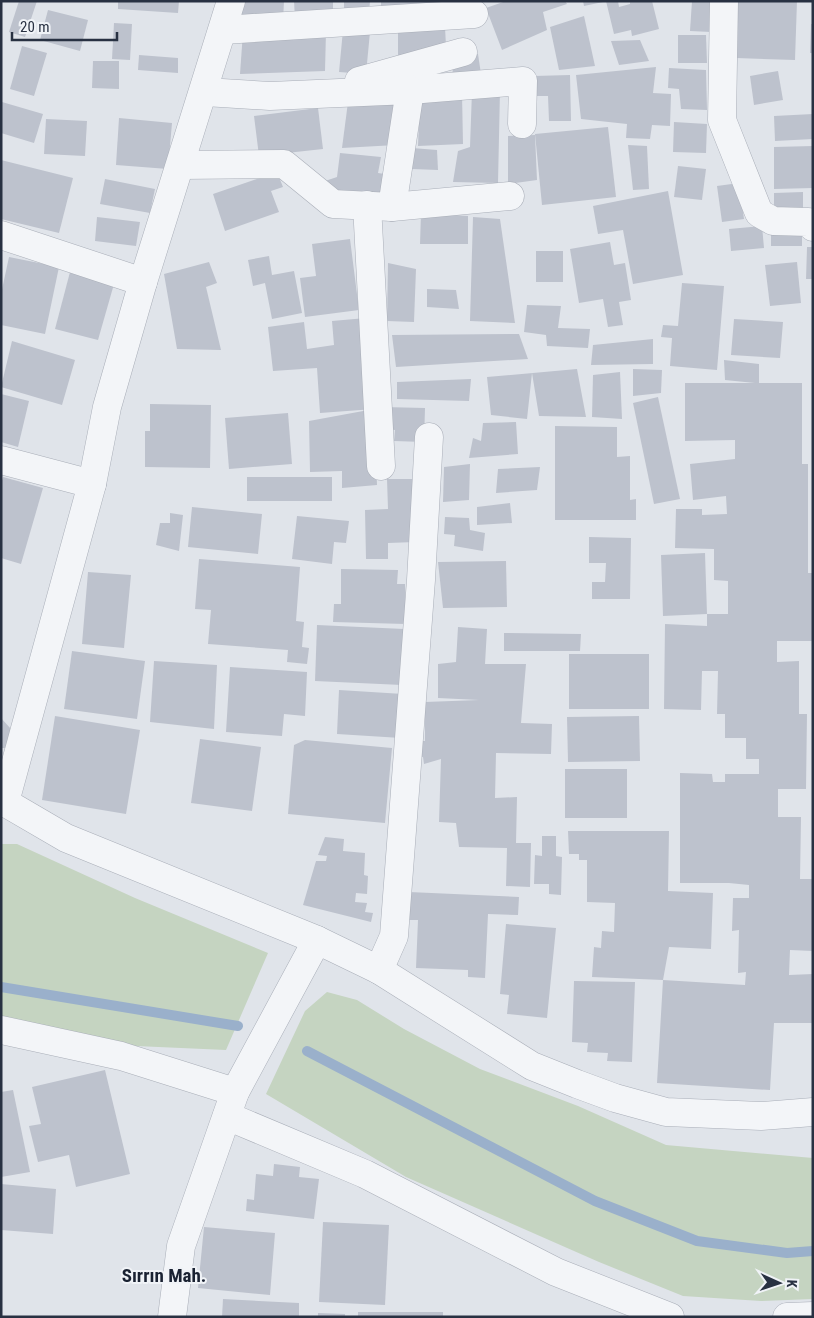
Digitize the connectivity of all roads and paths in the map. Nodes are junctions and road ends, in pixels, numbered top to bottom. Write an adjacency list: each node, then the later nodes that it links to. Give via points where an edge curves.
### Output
1 (231, 1): 4 (street)
2 (724, 1): 13 (street, via 722,120 759,213 773,221 808,222)
3 (474, 14): 4 (street)
4 (223, 30): 7 (street)
5 (463, 52): 8 (street, via 364,80)
6 (410, 90): 8 (street); 9 (street, via 523,81); 12 (street)
7 (204, 92): 8 (street); 10 (street)
8 (270, 96)
9 (522, 124)
10 (181, 165): 12 (street, via 284,164 333,204); 15 (street)
11 (510, 196): 12 (street)
12 (379, 206): 18 (street)
13 (813, 227)
14 (1, 235): 15 (street)
15 (143, 282): 19 (street, via 107,408)
16 (429, 437): 22 (street, via 394,936)
17 (1, 460): 19 (street)
18 (381, 466)
19 (92, 484): 20 (street)
20 (3, 801): 21 (street, via 66,838)
21 (317, 940): 22 (street); 24 (street)
22 (379, 970): 25 (street, via 532,1066 615,1098 666,1112 710,1116)
23 (1, 1030): 24 (street, via 121,1056)
24 (231, 1104): 26 (street, via 556,1272); 28 (street, via 181,1246)
25 (813, 1112)
26 (655, 1314)
27 (813, 1316): 29 (street)
28 (172, 1317)
29 (787, 1317)

